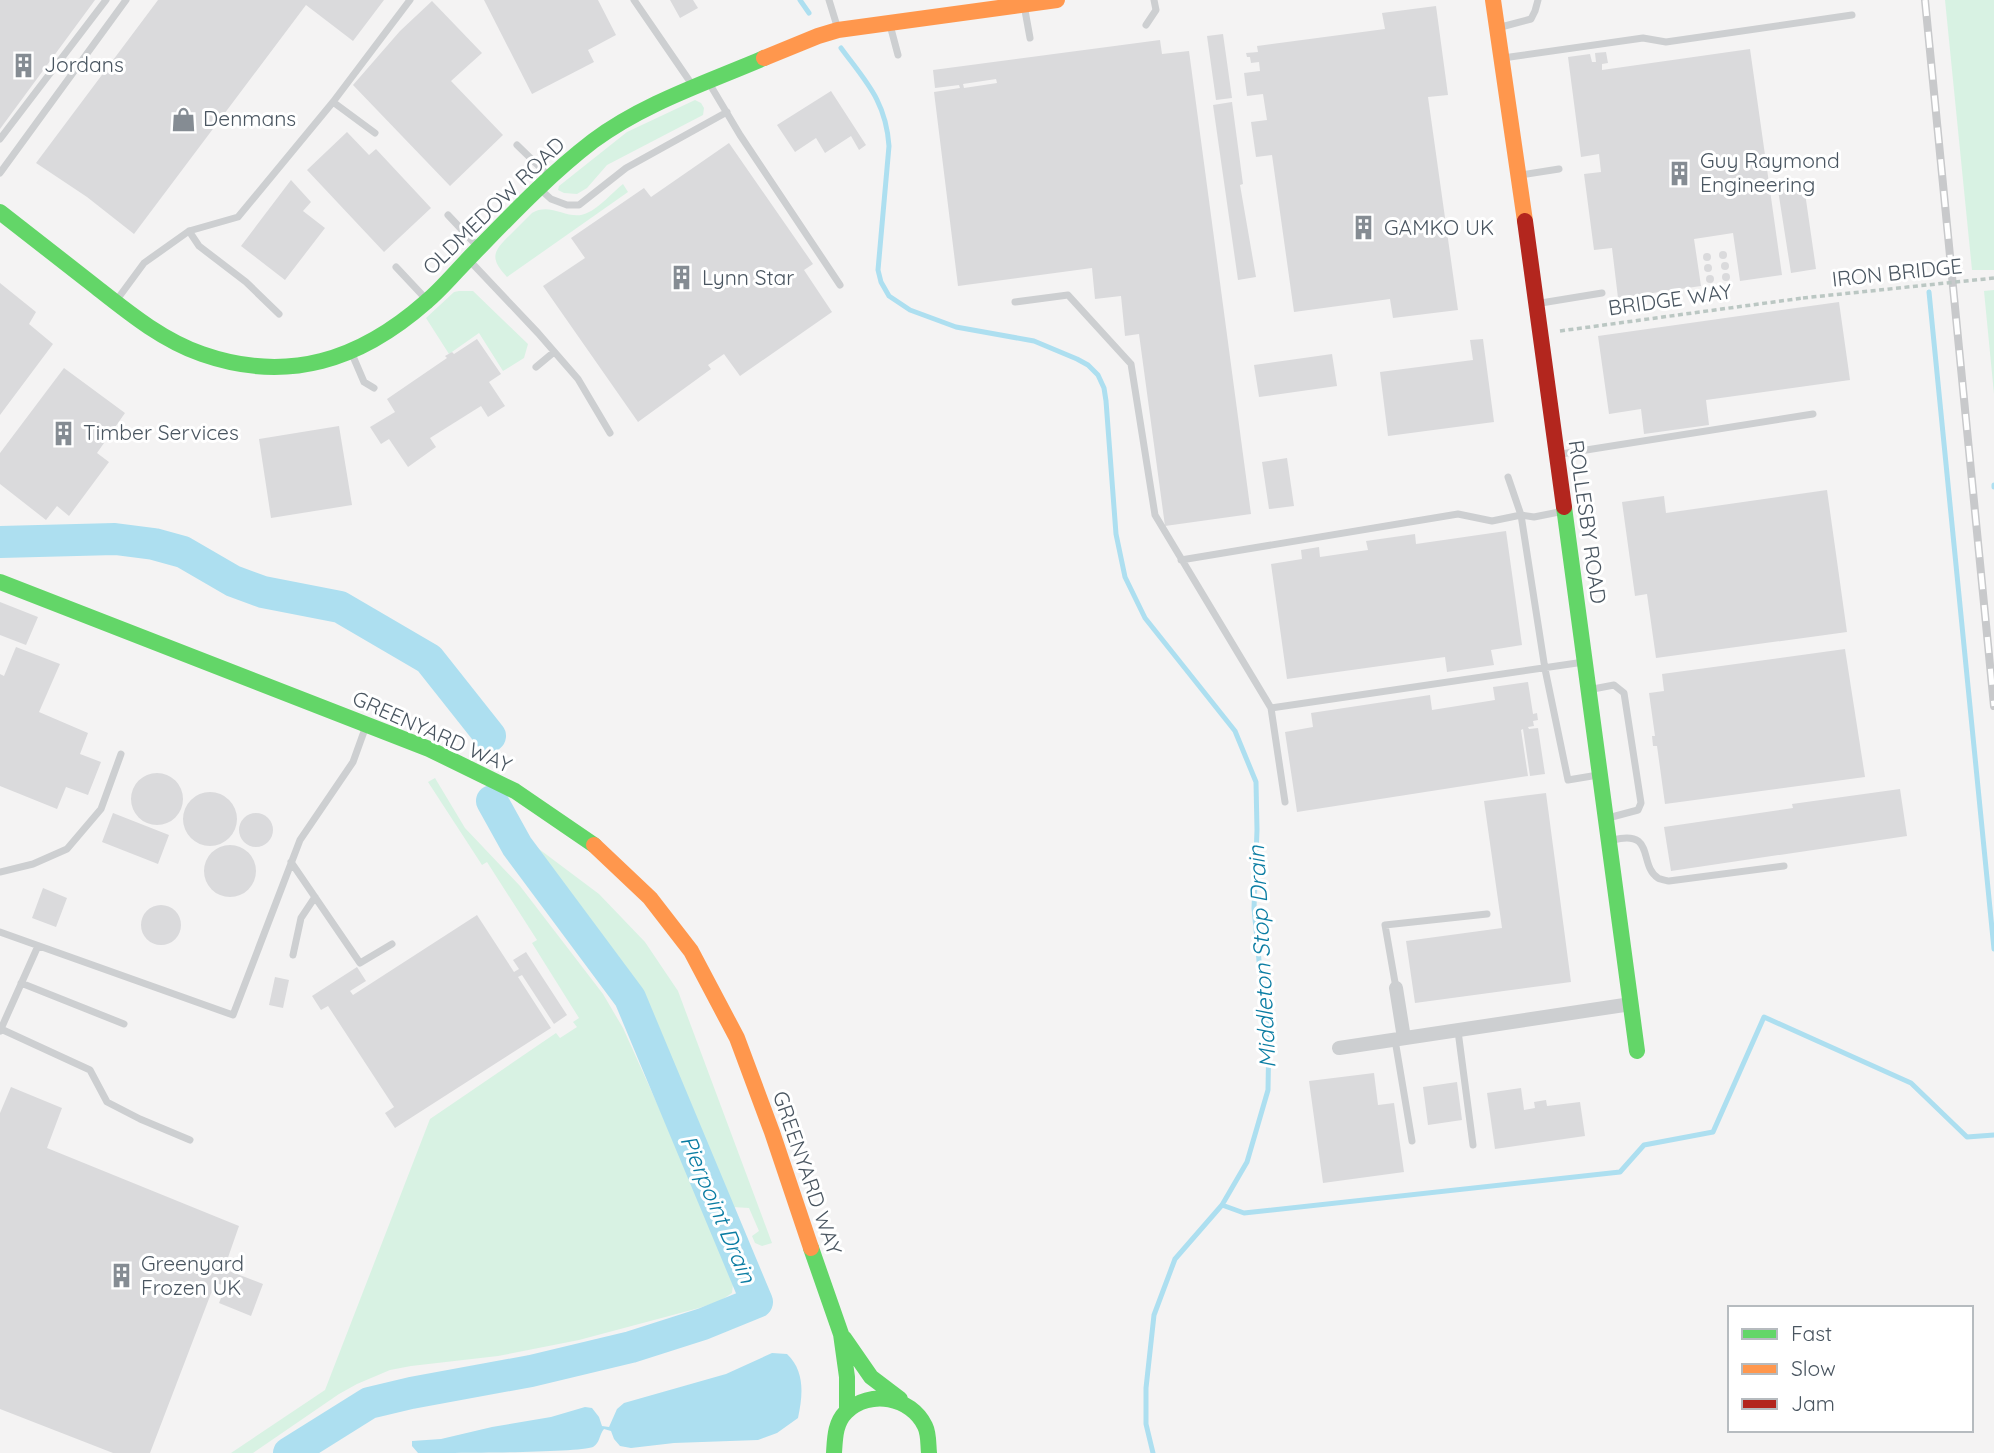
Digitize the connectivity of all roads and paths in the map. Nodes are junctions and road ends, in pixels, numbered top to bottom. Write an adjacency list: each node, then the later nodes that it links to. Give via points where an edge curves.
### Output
1 (106, 0): 23 (lane)
2 (125, 0): 26 (lane)
3 (410, 0): 20 (lane)
4 (634, 0): 19 (lane)
5 (830, 0): 15 (lane)
6 (1057, 0): 10 (street, OLDMEDOW ROAD)
7 (1154, 0): 13 (lane, via 1156,10)
8 (1493, 0): 14 (street, ROLLESBY ROAD)
9 (1538, 0): 14 (lane, via 1531,19)
10 (1024, 5): 12 (street, OLDMEDOW ROAD); 16 (lane)
11 (1852, 15): 18 (lane, via 1666,42 1643,38)
12 (889, 22): 15 (street, OLDMEDOW ROAD); 17 (lane)
13 (1146, 25)
14 (1497, 27): 18 (street, ROLLESBY ROAD)
15 (838, 30): 19 (street, OLDMEDOW ROAD)
16 (1030, 38)
17 (898, 55)
18 (1502, 58): 27 (street, ROLLESBY ROAD)
19 (700, 84): 21 (lane); 28 (street, OLDMEDOW ROAD, via 623,119)
20 (332, 102): 22 (lane); 31 (lane, via 237,217)
21 (727, 112): 28 (lane, via 626,167 579,205 551,199); 35 (lane)
22 (375, 133)
23 (0, 139)
24 (517, 145): 28 (lane)
25 (1559, 169): 27 (lane)
26 (0, 173)
27 (1518, 175): 41 (street, ROLLESBY ROAD)
28 (545, 183): 32 (street, OLDMEDOW ROAD)
29 (0, 212): 39 (street, OLDMEDOW ROAD)
30 (448, 215): 32 (lane)
31 (189, 231): 39 (lane, via 144,263); 42 (lane, via 198,246)
32 (474, 254): 38 (street, OLDMEDOW ROAD); 44 (lane)
33 (396, 267): 38 (lane)
34 (1994, 278): 37 (path, IRON BRIDGE, bridge)
35 (840, 285)
36 (1602, 293): 41 (lane)
37 (1803, 298): 43 (path, BRIDGE WAY)
38 (428, 301): 45 (street, OLDMEDOW ROAD, via 396,328)
39 (116, 302): 45 (street, OLDMEDOW ROAD, via 171,340 245,366 291,368)
40 (1015, 302): 54 (lane, via 1068,295 1131,364 1154,515)
41 (1536, 304): 43 (street, ROLLESBY ROAD)
42 (279, 314)
43 (1541, 334): 50 (street, ROLLESBY ROAD)
44 (554, 352): 46 (lane); 49 (lane, via 578,379)
45 (352, 354): 47 (lane, via 364,382)
46 (536, 367)
47 (374, 388)
48 (1813, 414): 50 (lane)
49 (611, 433)
50 (1557, 455): 52 (street, ROLLESBY ROAD)
51 (1508, 477): 53 (lane)
52 (1565, 511): 53 (lane); 56 (street, ROLLESBY ROAD)
53 (1521, 516): 54 (lane, via 1492,521 1458,514); 57 (lane)
54 (1181, 560): 59 (lane)
55 (0, 582): 60 (street, GREENYARD WAY)
56 (1585, 662): 57 (lane); 58 (street, ROLLESBY ROAD)
57 (1545, 669): 59 (lane); 62 (lane, via 1568,780)
58 (1589, 690): 62 (street, ROLLESBY ROAD); 64 (lane, via 1614,685 1624,693 1641,803 1638,810)
59 (1271, 708): 63 (lane)
60 (366, 725): 66 (lane, via 353,762 300,840); 87 (street, GREENYARD WAY, via 429,749 515,791 596,846 650,898 691,951 737,1038)
61 (121, 754): 68 (lane, via 101,808 68,849)
62 (1600, 774): 64 (street, ROLLESBY ROAD)
63 (1285, 802)
64 (1606, 818): 65 (street, ROLLESBY ROAD)
65 (1609, 841): 67 (lane, via 1625,837 1639,842 1653,872 1669,881); 77 (street, ROLLESBY ROAD)
66 (291, 862): 69 (lane); 73 (lane, via 233,1015)
67 (1784, 866)
68 (0, 872)
69 (315, 897): 72 (lane, via 360,963); 74 (lane, via 301,918)
70 (1487, 914): 76 (lane, via 1385,925)
71 (0, 932): 73 (lane)
72 (392, 944)
73 (38, 946): 75 (lane)
74 (293, 955)
75 (21, 983): 78 (lane); 79 (lane)
76 (1396, 988): 81 (street)
77 (1631, 1004): 80 (street); 83 (street, ROLLESBY ROAD)
78 (124, 1024)
79 (0, 1030): 84 (lane, via 90,1070 107,1101)
80 (1458, 1030): 81 (street); 86 (lane)
81 (1399, 1039): 82 (street); 85 (lane)
82 (1339, 1048)
83 (1637, 1051)
84 (190, 1140)
85 (1412, 1141)
86 (1474, 1146)
87 (841, 1334): 88 (street, GREENYARD WAY, via 871,1377); 89 (street, GREENYARD WAY)
88 (906, 1403): 89 (street, via 875,1397); 91 (street, GREENYARD WAY, via 919,1413 927,1428)
89 (847, 1411): 90 (street, via 838,1422)
90 (834, 1453)
91 (929, 1453)

